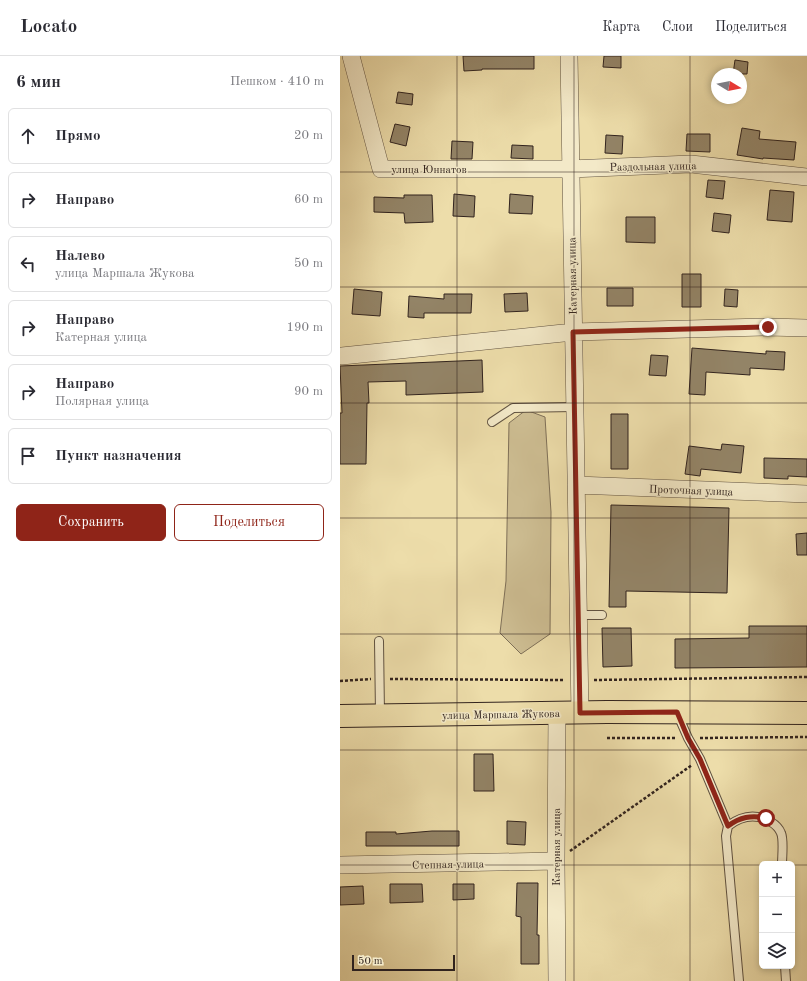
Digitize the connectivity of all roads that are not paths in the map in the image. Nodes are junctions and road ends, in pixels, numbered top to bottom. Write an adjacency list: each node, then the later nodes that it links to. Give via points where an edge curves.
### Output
1 (351, 56): 3 (street, улица Юннатов, via 381,169)
2 (569, 56): 3 (street, Катерная улица)
3 (570, 169): 4 (street, Раздольная улица, via 691,164); 6 (street, Катерная улица)
4 (807, 177)
5 (807, 328): 6 (street)
6 (573, 332): 7 (street); 8 (street, Катерная улица)
7 (341, 356)
8 (574, 407): 9 (lane, via 513,408); 10 (street, Катерная улица)
9 (492, 422)
10 (576, 485): 11 (street, Проточная улица); 13 (street, Катерная улица)
11 (807, 494)
12 (602, 614): 13 (lane)
13 (578, 615): 17 (street, Катерная улица)
14 (379, 641): 19 (lane)
15 (677, 712): 17 (main road, улица Маршала Жукова); 18 (main road, улица Маршала Жукова); 21 (lane)
16 (557, 713): 17 (main road, улица Маршала Жукова); 19 (main road, улица Маршала Жукова); 22 (street, Катерная улица)
17 (580, 713)
18 (807, 713)
19 (380, 715): 20 (main road, улица Маршала Жукова)
20 (340, 716)
21 (728, 826): 23 (lane, via 736,820 754,816 766,818 777,825 781,834); 27 (lane, via 726,836)
22 (556, 861): 24 (street, Степная улица); 26 (street, Катерная улица)
23 (782, 861)
24 (340, 865)
25 (785, 969): 28 (lane)
26 (558, 981)
27 (738, 981)
28 (786, 981)

